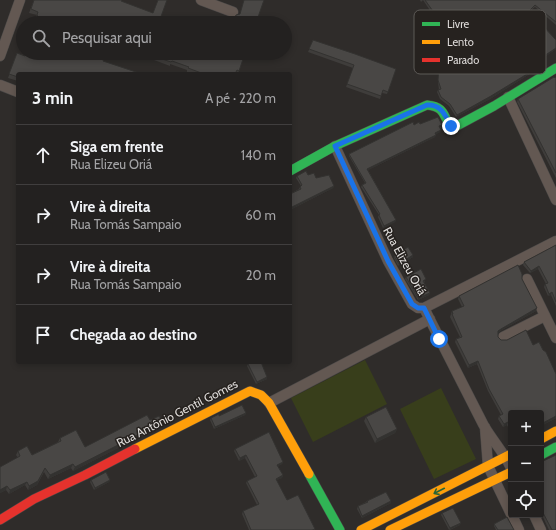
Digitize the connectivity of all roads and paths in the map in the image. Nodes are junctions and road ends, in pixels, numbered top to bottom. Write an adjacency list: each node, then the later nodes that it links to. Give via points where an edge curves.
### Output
1 (20, 0): 4 (street)
2 (201, 0): 3 (street)
3 (233, 12)
4 (0, 56)
5 (556, 69): 8 (street)
6 (0, 86): 7 (street)
7 (16, 91)
8 (508, 97): 9 (street, via 453,128 442,109 427,105); 11 (street)
9 (335, 146): 10 (street); 14 (street, Rua Elizeu Oriá, via 388,261 412,304)
10 (292, 170)
11 (556, 200)
12 (556, 241): 14 (street)
13 (527, 279): 15 (street)
14 (424, 308): 16 (street, Rua Elizeu Oriá)
15 (545, 316): 17 (street); 18 (street)
16 (430, 319): 19 (street); 20 (street, Rua Elizeu Oriá)
17 (503, 337)
18 (556, 338)
19 (269, 403): 34 (street, Rua Antônio Gentil Gomes, via 261,395 250,391 238,396 34,499); 35 (street)
20 (484, 426): 25 (street, Rua Elizeu Oriá); 26 (street, Rua Elizeu Oriá)
21 (556, 431): 22 (street)
22 (544, 437)
23 (556, 447): 24 (street)
24 (544, 453)
25 (508, 456): 26 (street)
26 (488, 466): 28 (street, Rua Elizeu Oriá); 29 (street)
27 (508, 473): 28 (street)
28 (494, 479): 30 (street); 31 (street, Rua Elizeu Oriá)
29 (457, 482): 30 (street); 36 (street, one-way to 36)
30 (463, 495): 37 (street)
31 (508, 508)
32 (513, 518): 38 (street, Rua Elizeu Oriá)
33 (535, 518): 39 (street)
34 (0, 520)
35 (340, 530)
36 (361, 530)
37 (390, 530)
38 (519, 530)
39 (541, 530)

